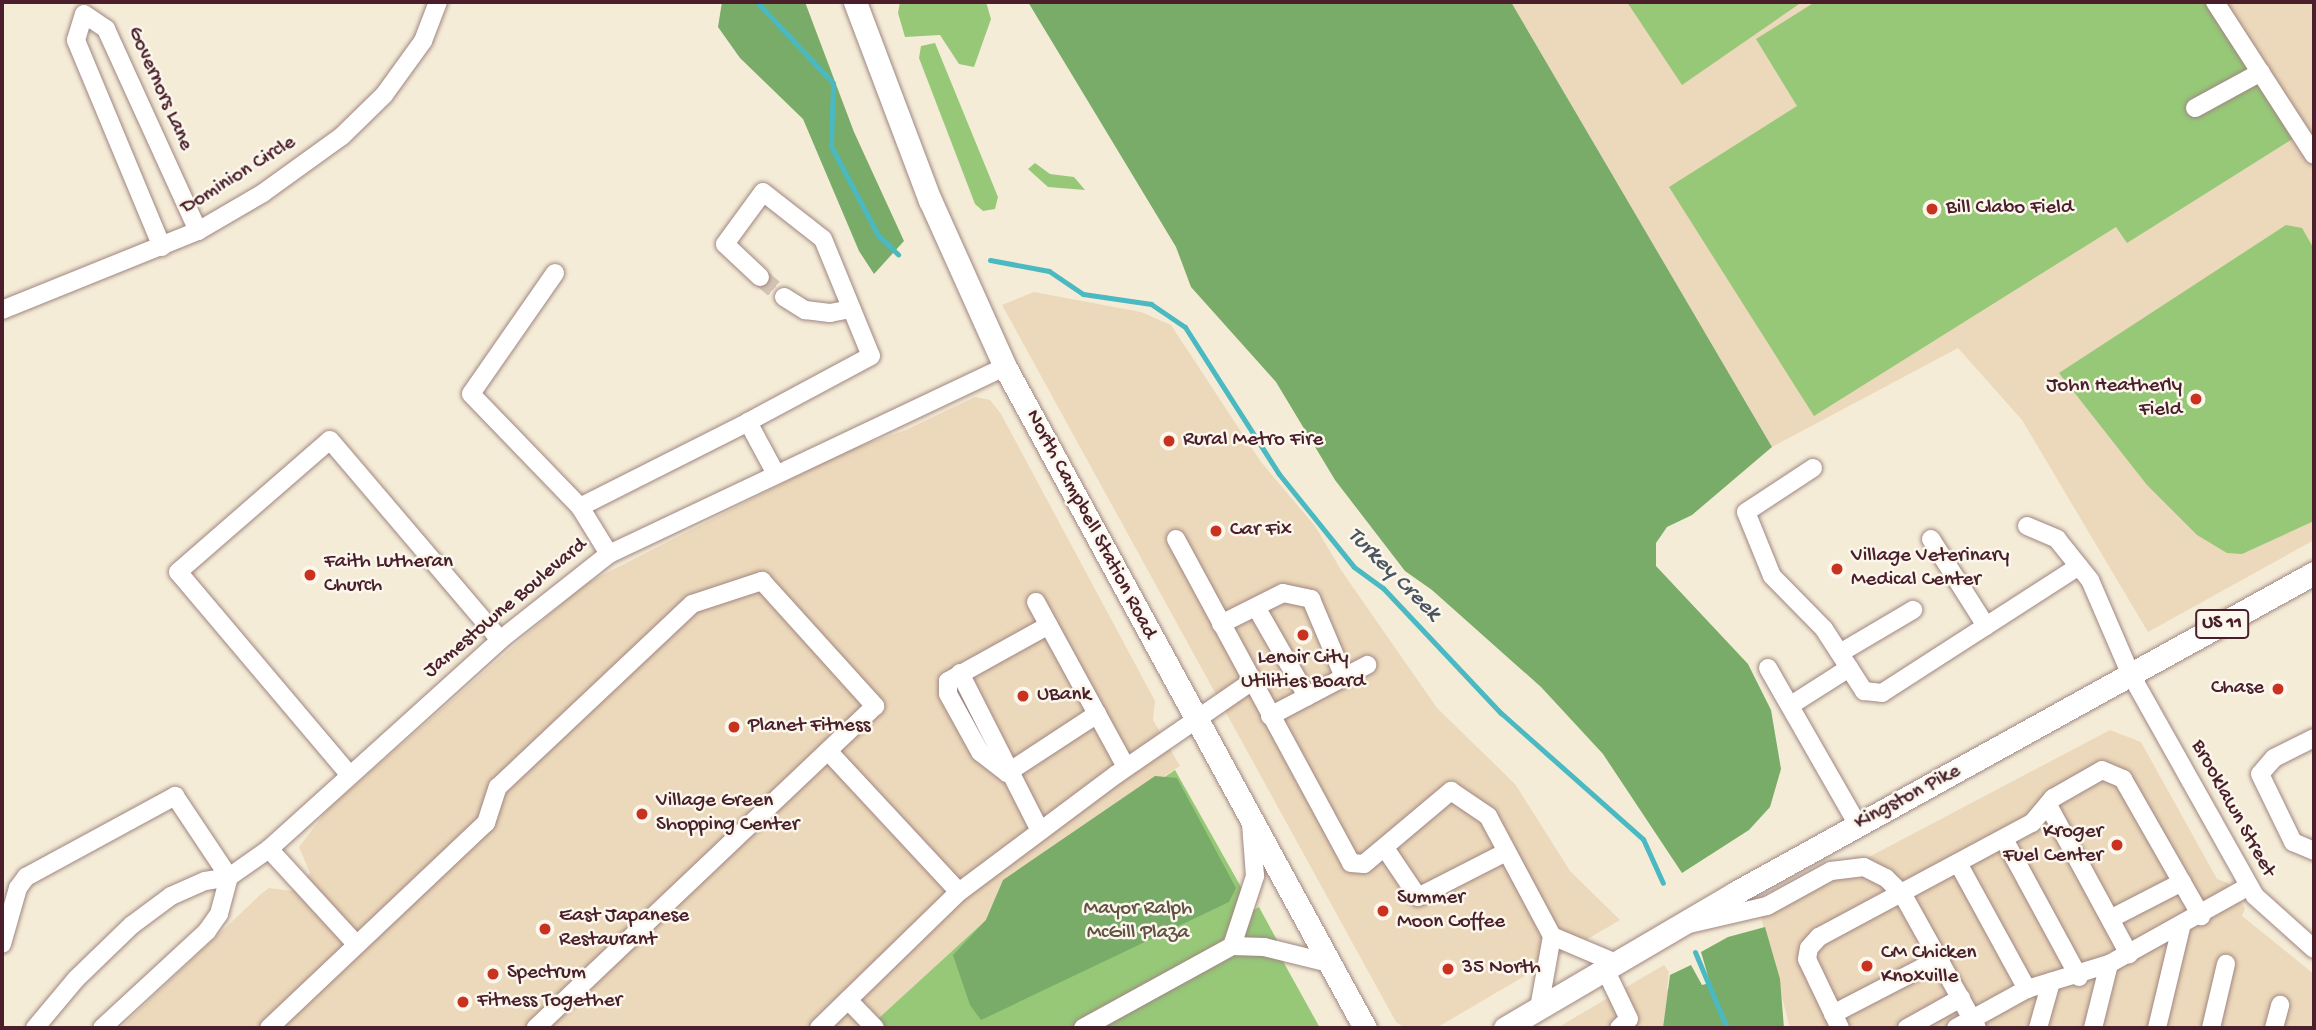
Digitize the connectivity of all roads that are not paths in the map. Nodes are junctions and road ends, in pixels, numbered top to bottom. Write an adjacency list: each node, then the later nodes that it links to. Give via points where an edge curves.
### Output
1 (439, 2): 7 (street, Dominion Circle, via 423,41 384,95 342,136 263,193)
2 (855, 2): 14 (main road, North Campbell Station Road, via 930,200)
3 (2215, 2): 4 (street)
4 (2261, 72): 5 (street); 6 (street)
5 (2195, 108)
6 (2314, 155)
7 (198, 231): 8 (street, Dominion Circle); 8 (street, Governors Lane, via 106,29 84,14 76,40)
8 (162, 247): 13 (street, Dominion Circle)
9 (555, 273): 18 (street, via 471,394)
10 (760, 277): 12 (street, via 725,244 763,192 823,239)
11 (784, 297): 12 (street, via 805,310 830,313)
12 (851, 309): 15 (street, via 871,356)
13 (2, 310)
14 (1005, 367): 17 (street, Jamestowne Boulevard); 42 (main road, North Campbell Station Road)
15 (748, 422): 17 (street); 18 (street)
16 (1813, 468): 32 (street, via 1746,512 1772,576 1824,629)
17 (776, 474): 22 (street, Jamestowne Boulevard)
18 (580, 507): 22 (street)
19 (2027, 526): 23 (street, Brooklawn Street, via 2057,539)
20 (1175, 539): 28 (street)
21 (1931, 539): 30 (street)
22 (609, 554): 31 (street, Jamestowne Boulevard)
23 (2079, 566): 30 (street); 35 (street, Brooklawn Street, via 2100,598)
24 (2314, 573): 35 (main road, Kingston Pike / US 11)
25 (1036, 602): 29 (street)
26 (1256, 607): 28 (street); 36 (street, via 1289,592 1311,599); 38 (street)
27 (1913, 610): 32 (street)
28 (1221, 624): 37 (street)
29 (1049, 625): 40 (street); 47 (street, via 948,681 948,694 980,752)
30 (1986, 626): 32 (street, via 1882,693 1864,691)
31 (499, 640): 46 (street, Jamestowne Boulevard); 46 (street, via 330,440 198,554 178,572)
32 (1844, 661): 39 (street)
33 (1367, 665): 36 (street)
34 (1768, 668): 39 (street)
35 (2131, 675): 50 (main road, Kingston Pike / US 11); 60 (street, Brooklawn Street)
36 (1344, 677): 38 (street)
37 (1251, 682): 41 (street); 42 (street)
38 (1307, 696): 41 (street)
39 (1791, 705): 50 (street)
40 (1097, 713): 45 (street); 47 (street)
41 (1270, 716): 53 (street, via 1351,863 1364,864)
42 (1194, 719): 45 (street); 49 (main road, North Campbell Station Road)
43 (2314, 738): 55 (street, via 2261,768 2263,788 2293,842)
44 (828, 751): 61 (street); 68 (street, via 875,706 762,582 692,604 498,787 486,823); 90 (street)
45 (1126, 767): 51 (street)
46 (348, 773): 54 (street, Jamestowne Boulevard)
47 (1007, 773): 51 (street)
48 (2048, 805): 52 (street, via 2032,823); 59 (street, via 2102,770 2118,773); 64 (street)
49 (1251, 821): 70 (street, via 1255,876); 74 (main road, North Campbell Station Road)
50 (1858, 825): 65 (main road, Kingston Pike / US 11)
51 (1040, 831): 61 (street)
52 (2004, 839): 57 (street); 78 (street)
53 (1385, 848): 56 (street, via 1418,897); 56 (street, via 1451,791 1488,816)
54 (269, 849): 58 (street, Jamestowne Boulevard); 68 (street)
55 (2314, 851)
56 (1506, 852): 67 (street)
57 (1958, 863): 62 (street); 80 (street)
58 (229, 877): 69 (street, via 175,796 26,877 18,888); 87 (street, Jamestowne Boulevard, via 186,888 132,925 84,970); 88 (street, via 219,914 207,931)
59 (2182, 883): 63 (street); 64 (street)
60 (2249, 886): 63 (street); 71 (street, Brooklawn Street)
61 (959, 892): 82 (street)
62 (1903, 895): 65 (street, via 1877,872 1844,867 1767,906); 73 (street); 85 (street, via 1819,937 1808,948 1810,969)
63 (2202, 916): 66 (street)
64 (2110, 919): 72 (street)
65 (1677, 926): 77 (main road, Kingston Pike / US 11)
66 (2181, 928): 72 (street); 101 (street)
67 (1552, 936): 77 (street); 84 (street)
68 (355, 943): 89 (street)
69 (2, 944)
70 (1232, 946): 74 (street, via 1264,947); 93 (street)
71 (2314, 948)
72 (2129, 954): 75 (street)
73 (1941, 958): 81 (street); 85 (street)
74 (1329, 964): 94 (main road, North Campbell Station Road)
75 (2109, 964): 78 (street); 100 (street)
76 (2226, 964): 102 (street)
77 (1611, 966): 84 (main road, Kingston Pike / US 11); 96 (street, via 1629,1019)
78 (2079, 977): 79 (street)
79 (2050, 982): 80 (street); 99 (street)
80 (2027, 989): 86 (street)
81 (1961, 998): 86 (street); 97 (street)
82 (848, 1000): 91 (street); 92 (street)
83 (2280, 1005): 103 (street)
84 (1539, 1008): 95 (main road, Kingston Pike / US 11)
85 (1837, 1021)
86 (1975, 1024): 98 (street)
87 (36, 1028)
88 (102, 1028)
89 (269, 1028)
90 (537, 1028)
91 (818, 1028)
92 (875, 1028)
93 (1083, 1028)
94 (1365, 1028)
95 (1505, 1028)
96 (1619, 1028)
97 (1907, 1028)
98 (1956, 1028)
99 (2038, 1028)
100 (2093, 1028)
101 (2157, 1028)
102 (2211, 1028)
103 (2274, 1028)

